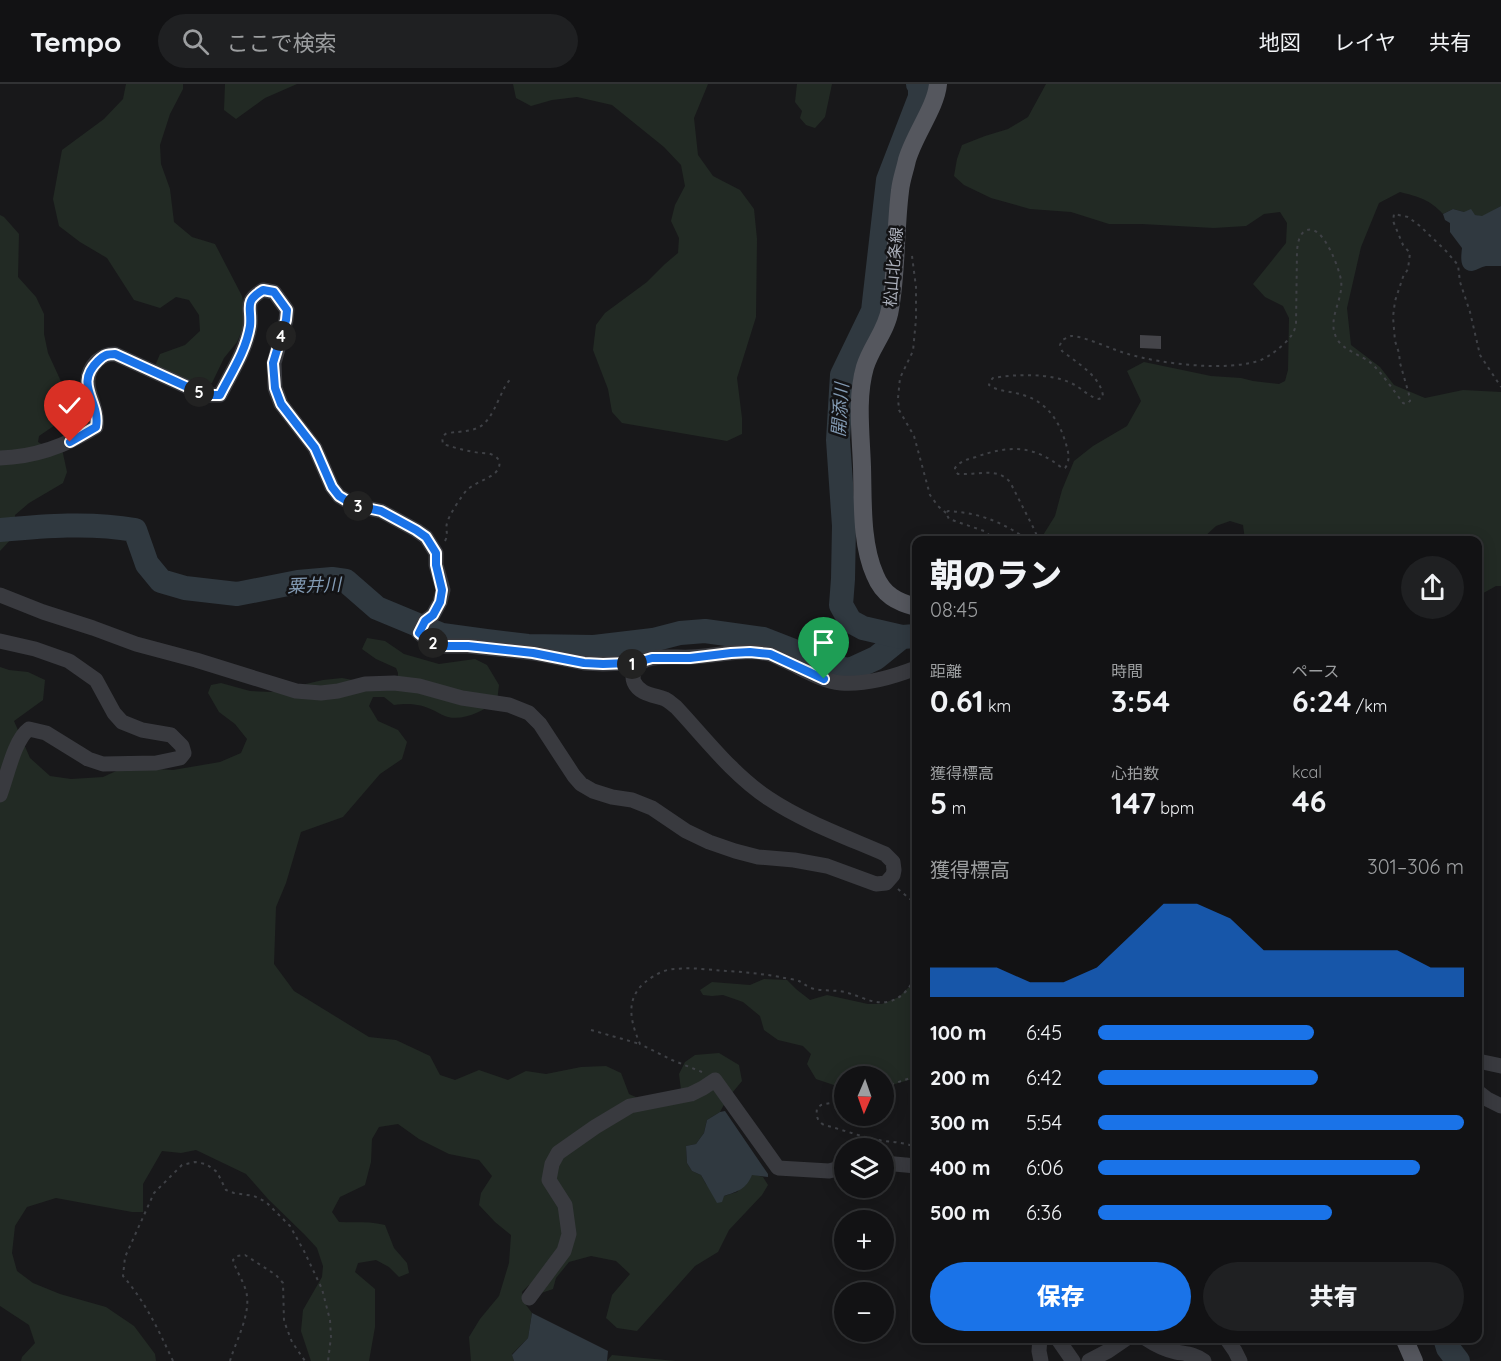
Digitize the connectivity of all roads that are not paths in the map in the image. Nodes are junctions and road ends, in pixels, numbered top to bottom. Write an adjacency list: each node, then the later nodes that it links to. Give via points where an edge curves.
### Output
1 (938, 84): 4 (main road, 松山北条線, via 908,156 900,189 890,312 865,367 860,395 867,549 875,576 887,594)
2 (0, 458): 6 (street, via 33,455 70,442 96,427 98,418 87,387 88,378 93,366 108,354 205,395 220,395 244,347 250,326 249,302 263,290 274,292 287,310 273,363 275,388 281,404 315,448 332,487 349,502 381,511 416,530 436,553 440,602 419,633 441,646 533,653 584,663 628,663)
3 (0, 595): 6 (street, via 136,644 296,691 321,693 394,683 509,705 529,713 540,723 574,776 592,791 652,808 686,831 735,851 827,866 876,884 890,880 893,862 885,854 766,797 726,763 676,707 640,691 634,683)
4 (912, 606)
5 (0, 641): 8 (street, via 69,661 96,680 122,722 171,735 184,753 180,758 156,763 103,764 46,733 29,729 17,745)
6 (636, 667): 7 (street, via 652,658 731,653 770,654 838,682 872,680)
7 (912, 670)
8 (0, 795)
9 (1482, 1062): 10 (street)
10 (1501, 1066)
11 (1482, 1095): 12 (street)
12 (1501, 1106)
13 (894, 1164): 14 (street)
14 (912, 1166)
15 (834, 1170): 16 (street, via 778,1168 715,1080 691,1094 630,1106 558,1153 552,1164 549,1180 565,1205 569,1234 564,1251)
16 (528, 1298)
17 (1040, 1343): 23 (street)
18 (1060, 1343): 24 (street)
19 (1120, 1343): 25 (street)
20 (1152, 1343): 26 (street)
21 (1229, 1343): 27 (street)
22 (1406, 1343): 28 (main road)
23 (1041, 1361)
24 (1073, 1361)
25 (1089, 1361)
26 (1204, 1361)
27 (1240, 1361)
28 (1414, 1361)

